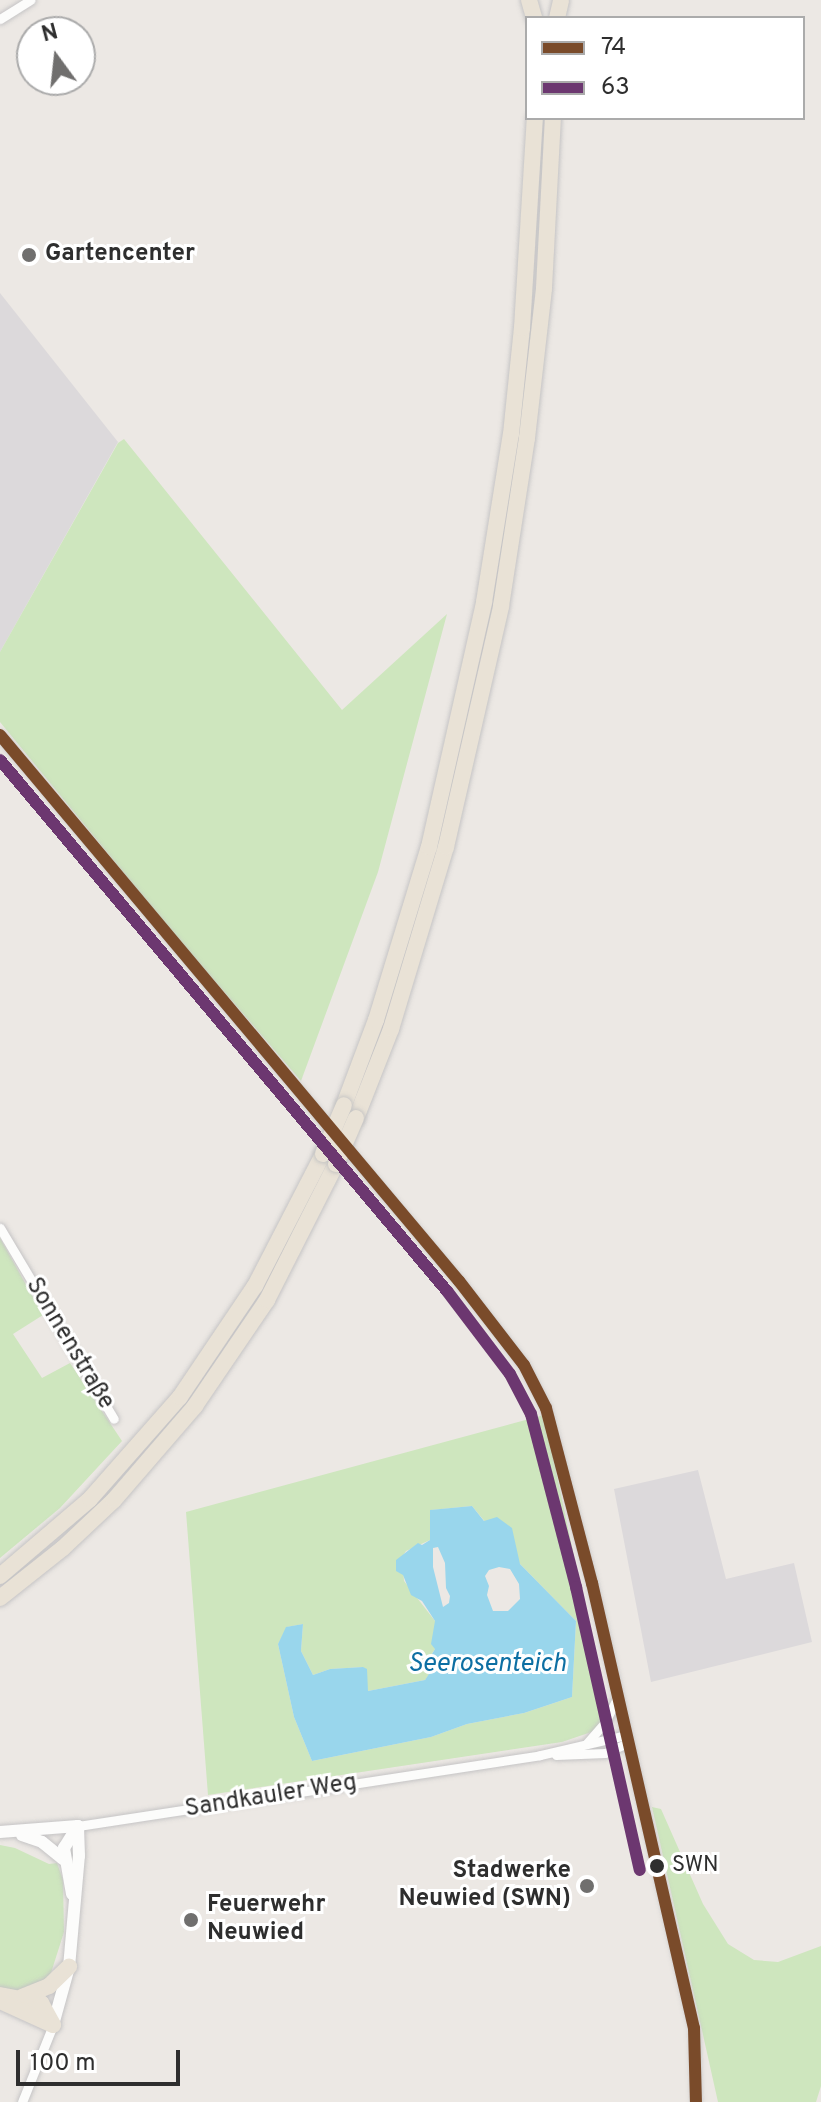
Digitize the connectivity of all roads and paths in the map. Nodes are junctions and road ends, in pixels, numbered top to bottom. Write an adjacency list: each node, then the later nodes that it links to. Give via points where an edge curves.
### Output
1 (30, 0): 2 (street)
2 (0, 19)
3 (535, 120): 6 (highway, bridge, via 511,434 484,602 429,847)
4 (553, 120): 6 (highway, bridge, via 544,288 501,606 434,890 391,1029 356,1118)
5 (0, 735): 11 (street, via 524,1365 546,1408)
6 (329, 1159): 9 (highway, via 262,1275 180,1397 105,1483); 10 (highway, via 267,1300 195,1406 114,1500)
7 (0, 1228): 8 (street, Sonnenstraße)
8 (114, 1419)
9 (1, 1574)
10 (0, 1598)
11 (617, 1698): 12 (street); 13 (street)
12 (626, 1739): 13 (street, Sandkauler Weg); 14 (street, Sandkauler Weg, via 605,1753); 25 (street, via 694,2028)
13 (587, 1743): 14 (street, Sandkauler Weg)
14 (540, 1755): 15 (street, Sandkauler Weg)
15 (78, 1826): 16 (street, Sandkauler Weg); 17 (street, via 67,1837); 18 (street)
16 (6, 1832): 17 (street, via 42,1842)
17 (63, 1859): 18 (street)
18 (74, 1901): 19 (street)
19 (69, 1967): 21 (highway, via 49,1986); 23 (street)
20 (0, 1995): 21 (highway)
21 (22, 1997): 23 (highway, via 45,2007)
22 (0, 2001): 23 (highway)
23 (53, 2025): 24 (street)
24 (22, 2102)
25 (696, 2102)

